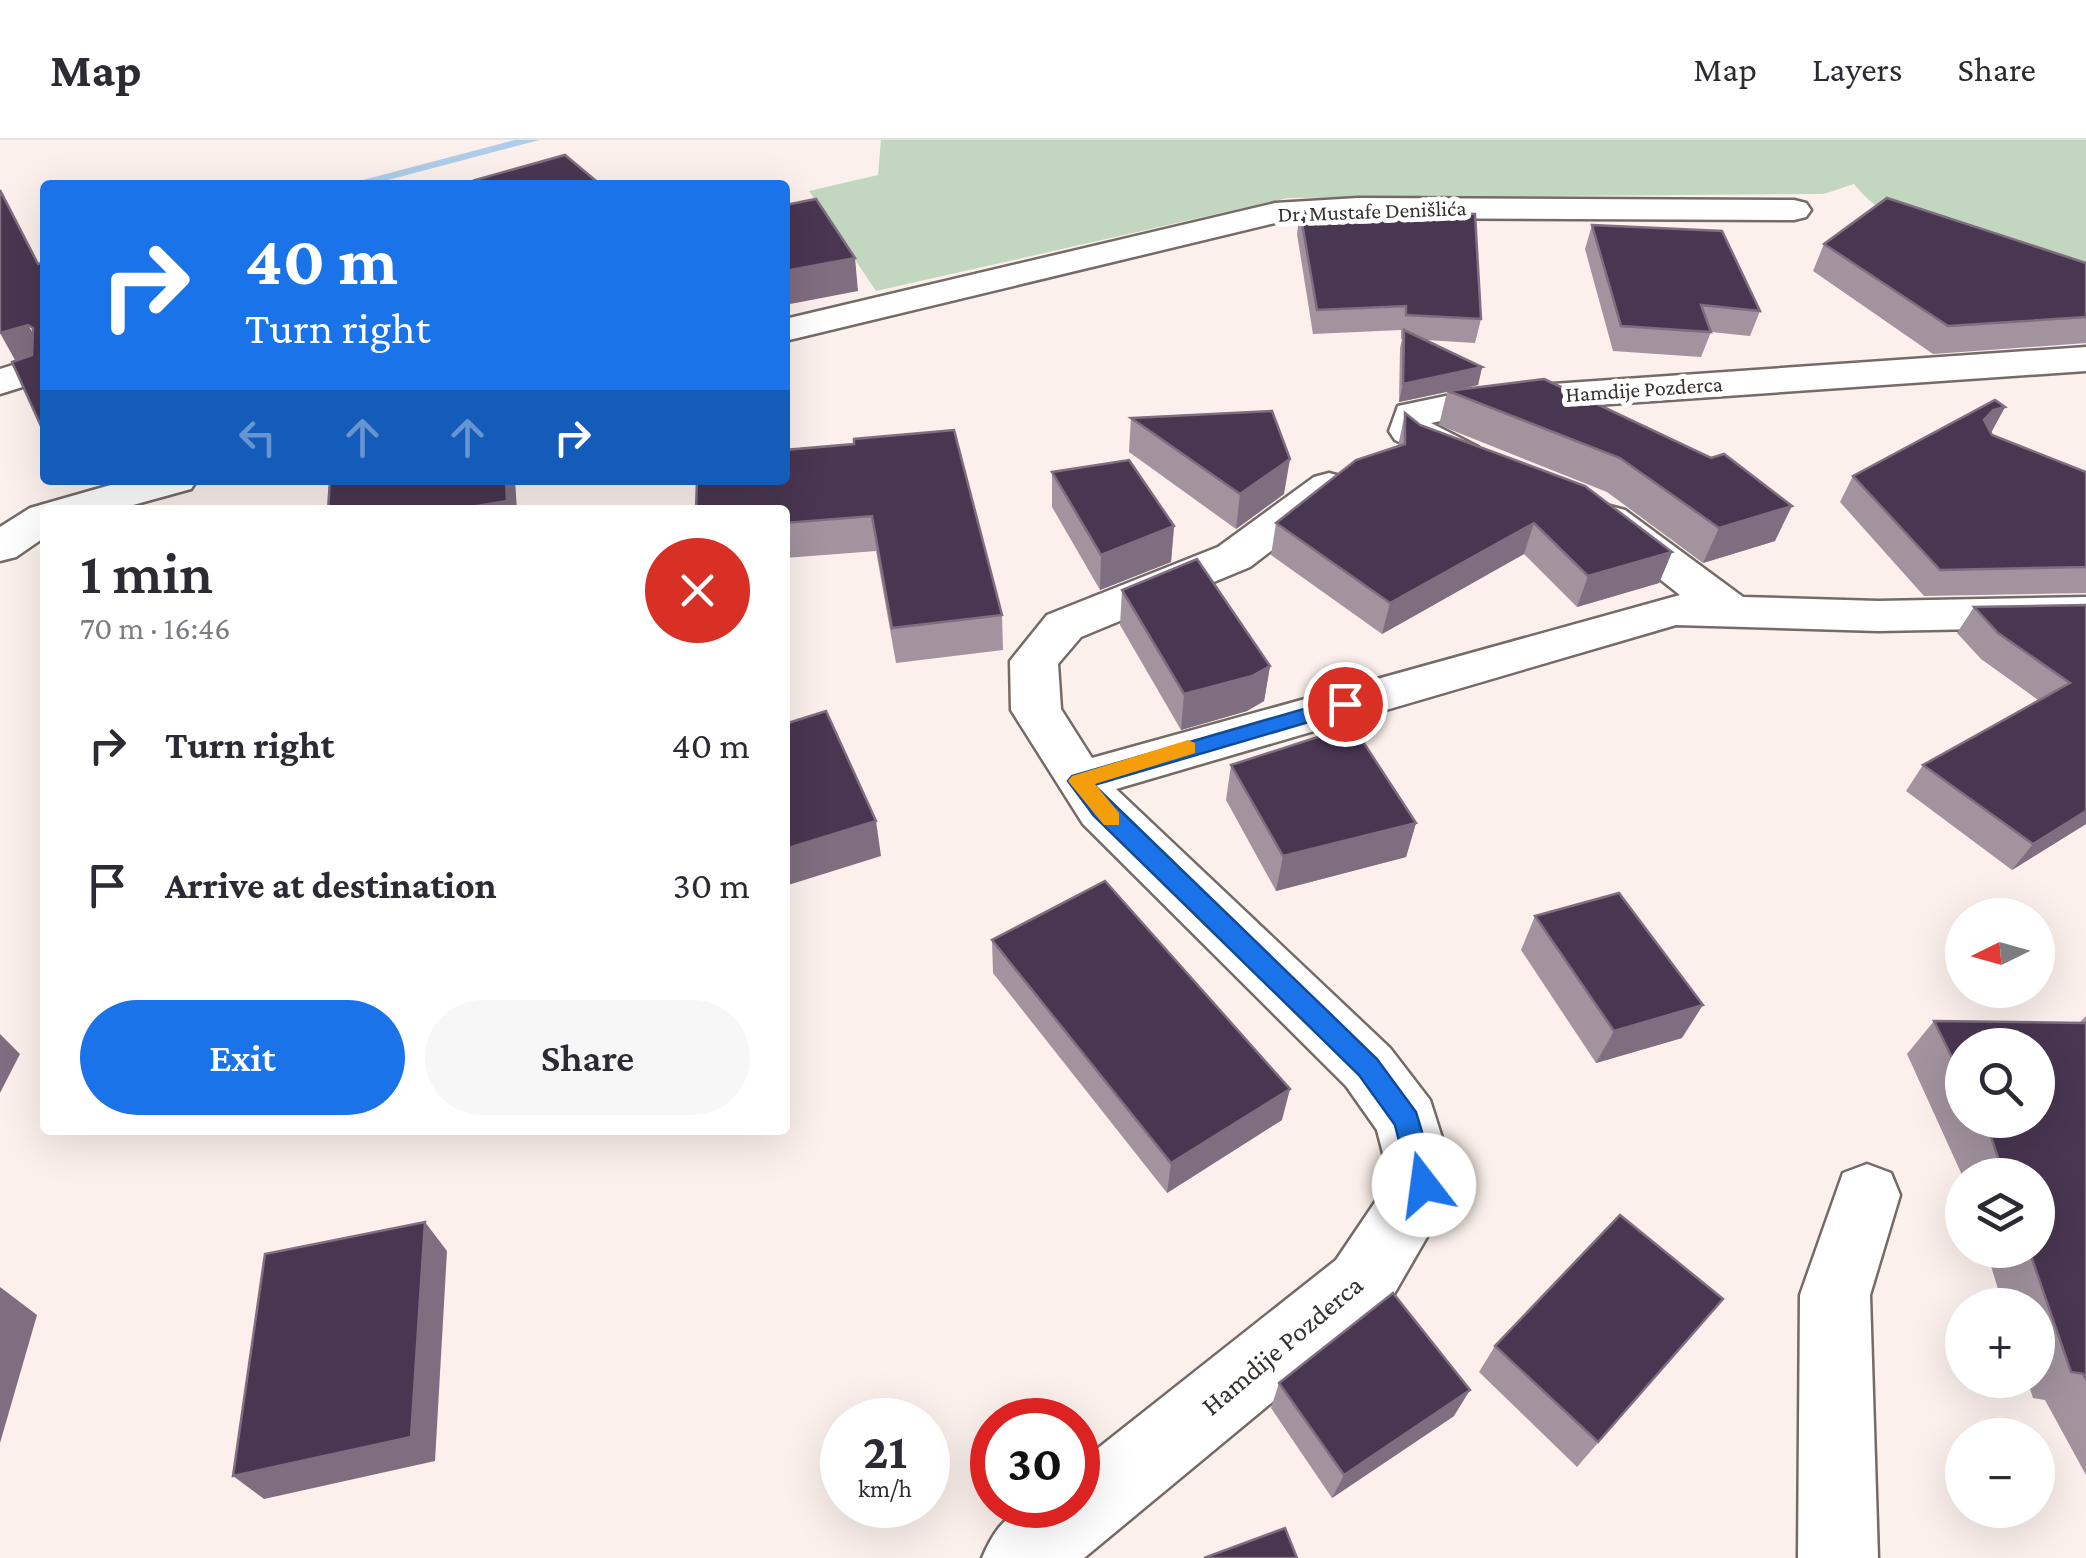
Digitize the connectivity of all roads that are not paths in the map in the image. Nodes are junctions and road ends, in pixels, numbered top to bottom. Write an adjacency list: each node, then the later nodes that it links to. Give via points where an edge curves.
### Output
1 (1794, 210): 2 (street, Dr. Mustafe Denišlića, via 1274,213)
2 (790, 329)
3 (2086, 359): 6 (street, Hamdije Pozderca, via 1479,401 1412,415 1409,431 1428,443)
4 (40, 369): 5 (street)
5 (0, 382)
6 (1501, 471)
7 (158, 485): 10 (street)
8 (1329, 486): 15 (street, Hamdije Pozderca, via 1234,556 1064,626 1034,660 1036,710)
9 (1573, 498): 13 (street)
10 (84, 505)
11 (40, 520): 12 (street)
12 (0, 547)
13 (1732, 611): 14 (street); 15 (street, via 1675,610 1625,622)
14 (2086, 612)
15 (1079, 781): 17 (street, Hamdije Pozderca, via 1368,1067 1407,1120 1424,1185 1361,1284)
16 (1867, 1195): 18 (street, via 1835,1295)
17 (1022, 1558)
18 (1838, 1558)

